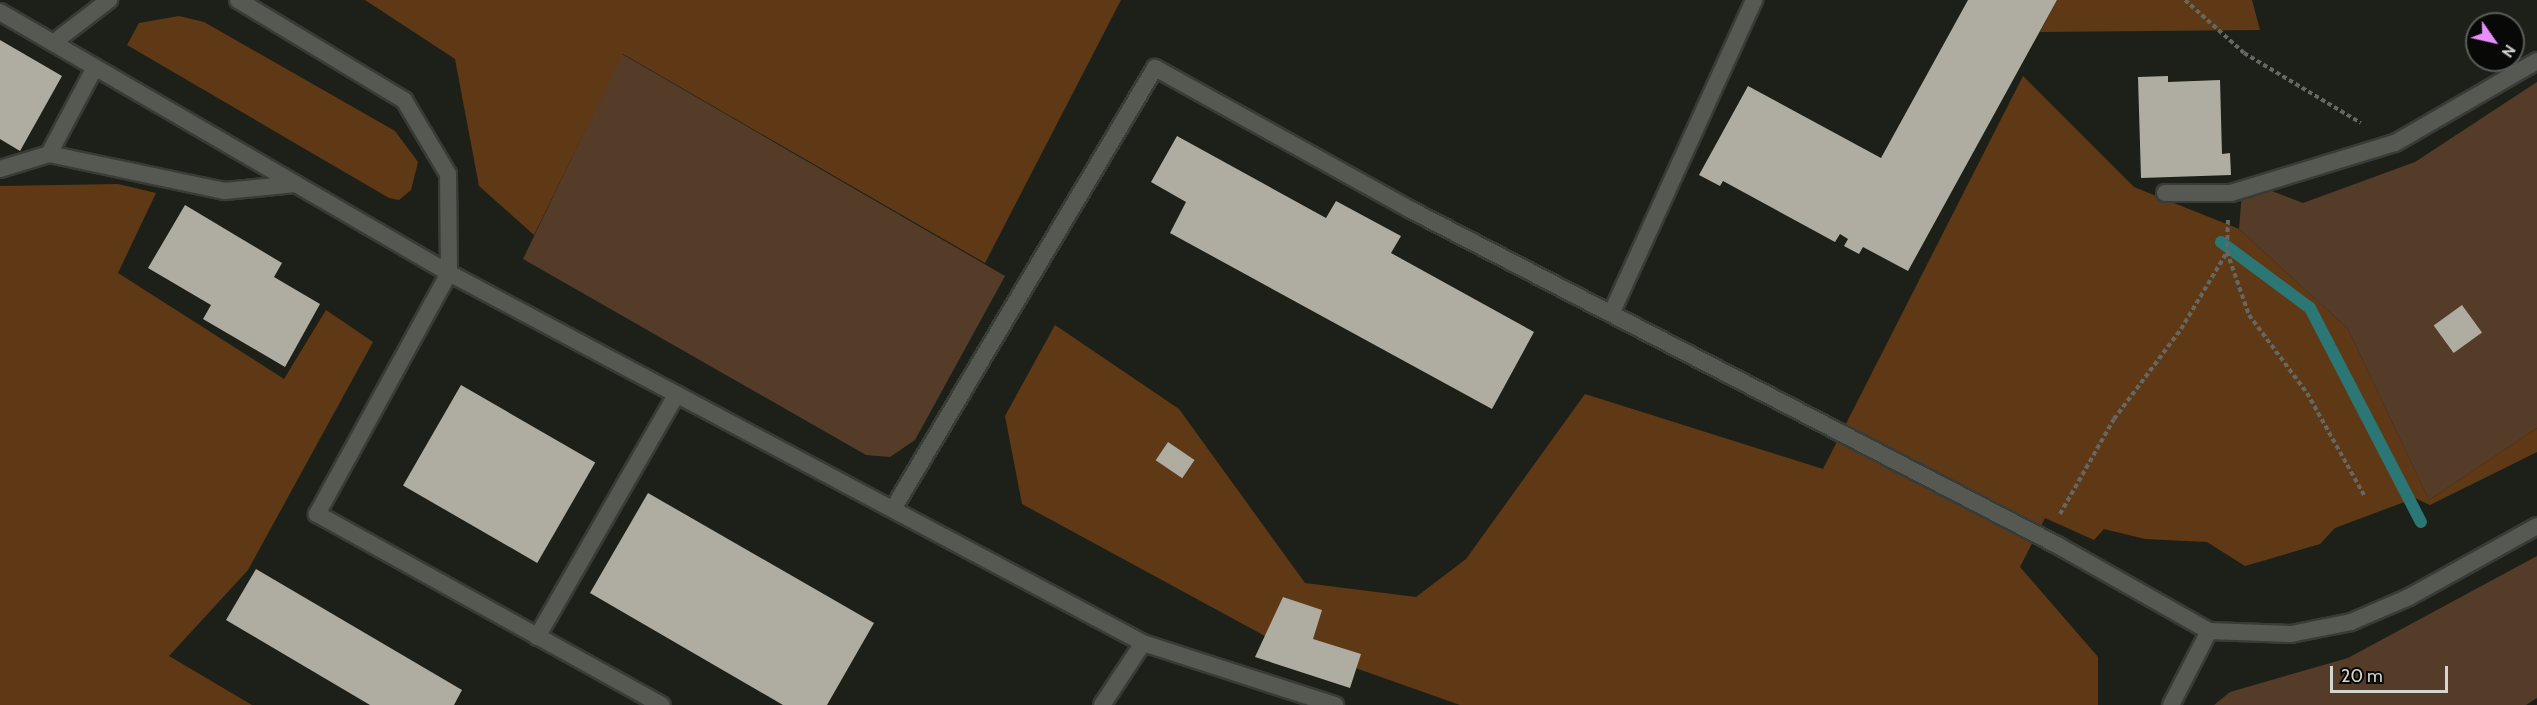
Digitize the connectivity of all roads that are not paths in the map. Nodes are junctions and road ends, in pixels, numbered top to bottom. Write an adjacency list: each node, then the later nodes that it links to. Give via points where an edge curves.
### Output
1 (109, 0): 5 (lane)
2 (238, 0): 12 (lane, via 404,100 448,174)
3 (1754, 0): 13 (lane)
4 (0, 12): 5 (lane)
5 (53, 43): 7 (lane)
6 (2537, 61): 11 (lane, via 2395,143 2231,193)
7 (94, 67): 8 (lane); 10 (lane)
8 (49, 154): 9 (lane); 10 (lane, via 225,191)
9 (0, 169)
10 (296, 184): 12 (lane)
11 (2165, 193)
12 (449, 273): 14 (lane); 18 (lane, via 317,514)
13 (1612, 312): 15 (lane, via 1411,210 1155,68); 17 (lane, via 2057,545)
14 (677, 394): 15 (lane); 18 (lane)
15 (893, 509): 19 (lane)
16 (2537, 526): 17 (lane, via 2409,597 2351,622 2291,634)
17 (2209, 631): 23 (lane)
18 (537, 637): 20 (lane)
19 (1143, 643): 21 (lane); 22 (lane)
20 (662, 705)
21 (1102, 705)
22 (1335, 705)
23 (2171, 705)

